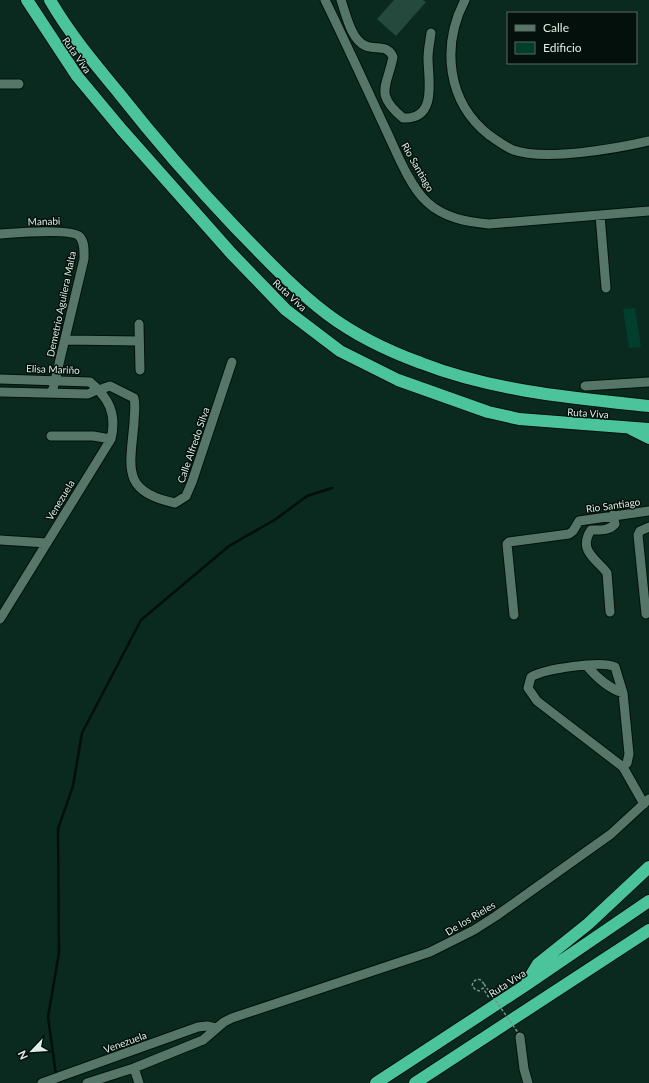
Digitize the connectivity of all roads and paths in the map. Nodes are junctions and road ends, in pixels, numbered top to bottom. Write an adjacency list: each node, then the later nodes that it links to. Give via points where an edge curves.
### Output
1 (27, 0): 28 (highway, Ruta Viva, via 77,76 216,236 286,310 340,351 398,380 488,412 519,419)
2 (50, 0): 27 (highway, Ruta Viva, via 94,64 194,184 256,248 327,314 374,343 421,364 472,381 517,390)
3 (326, 0): 11 (street, Rio Santiago, via 401,161 427,203 466,222 489,224)
4 (341, 0): 6 (street, via 358,39 365,46 384,48 392,53 385,97 392,109 403,118 418,114 428,102)
5 (465, 0): 9 (street, via 455,22 450,61 453,80 460,98 481,128 513,150 530,153 557,154)
6 (431, 33)
7 (0, 84): 8 (street)
8 (19, 84)
9 (649, 141)
10 (649, 211): 11 (street, Rio Santiago)
11 (600, 215): 14 (street)
12 (0, 234): 13 (street, Manabi, via 69,232 80,237)
13 (83, 242): 16 (street, Demetrio Aguilera Malta, via 84,259)
14 (606, 288)
15 (139, 324): 17 (street)
16 (66, 340): 17 (street); 21 (street, Demetrio Aguilera Malta)
17 (140, 341): 19 (street)
18 (232, 362): 24 (street, Calle Alfredo Silva, via 192,482 186,496 175,503 142,492 132,479 130,463 134,398 110,386)
19 (140, 370)
20 (0, 378): 21 (street, Elisa Mariño)
21 (56, 380): 24 (street, Elisa Mariño, via 90,382); 26 (street, Demetrio Aguilera Malta)
22 (649, 382): 23 (street)
23 (585, 386)
24 (100, 391): 26 (street, via 88,394); 32 (street, Venezuela, via 113,417 114,427)
25 (0, 392): 26 (street)
26 (52, 393)
27 (649, 406)
28 (629, 428): 29 (highway, Ruta Viva); 31 (highway)
29 (649, 429)
30 (51, 436): 32 (street, via 93,436)
31 (649, 438)
32 (110, 439): 37 (street, Venezuela)
33 (649, 511): 34 (street, Rio Santiago)
34 (613, 515): 38 (street, via 615,524 609,529 591,530 588,541 589,555 607,573); 40 (street, Rio Santiago, via 579,521 569,534 507,544)
35 (649, 527): 39 (street, via 640,531 638,535)
36 (0, 540): 37 (street)
37 (47, 543): 41 (street, Venezuela)
38 (610, 612)
39 (646, 614)
40 (514, 615)
41 (0, 619)
42 (587, 666): 43 (street, via 610,688); 43 (street, via 605,664 615,667); 44 (street, via 553,668 539,672 531,677 528,688 537,701)
43 (623, 693): 44 (street, via 629,754)
44 (623, 767): 45 (street)
45 (646, 802): 51 (street, De los Rieles, via 611,834 496,916 463,936 430,952 274,1002 232,1018)
46 (649, 867): 49 (highway, via 588,924 538,964)
47 (649, 901): 49 (highway, Ruta Viva)
48 (648, 932): 58 (highway)
49 (526, 985): 57 (highway, Ruta Viva)
50 (483, 988): 52 (path, bridge, via 475,990 473,982 481,980)
51 (216, 1028): 53 (street, De los Rieles, via 204,1040); 54 (street, Venezuela, via 198,1027)
52 (520, 1035): 59 (street)
53 (134, 1068): 55 (street, De los Rieles); 56 (street)
54 (42, 1083)
55 (87, 1083)
56 (139, 1083)
57 (376, 1083)
58 (415, 1083)
59 (528, 1083)

